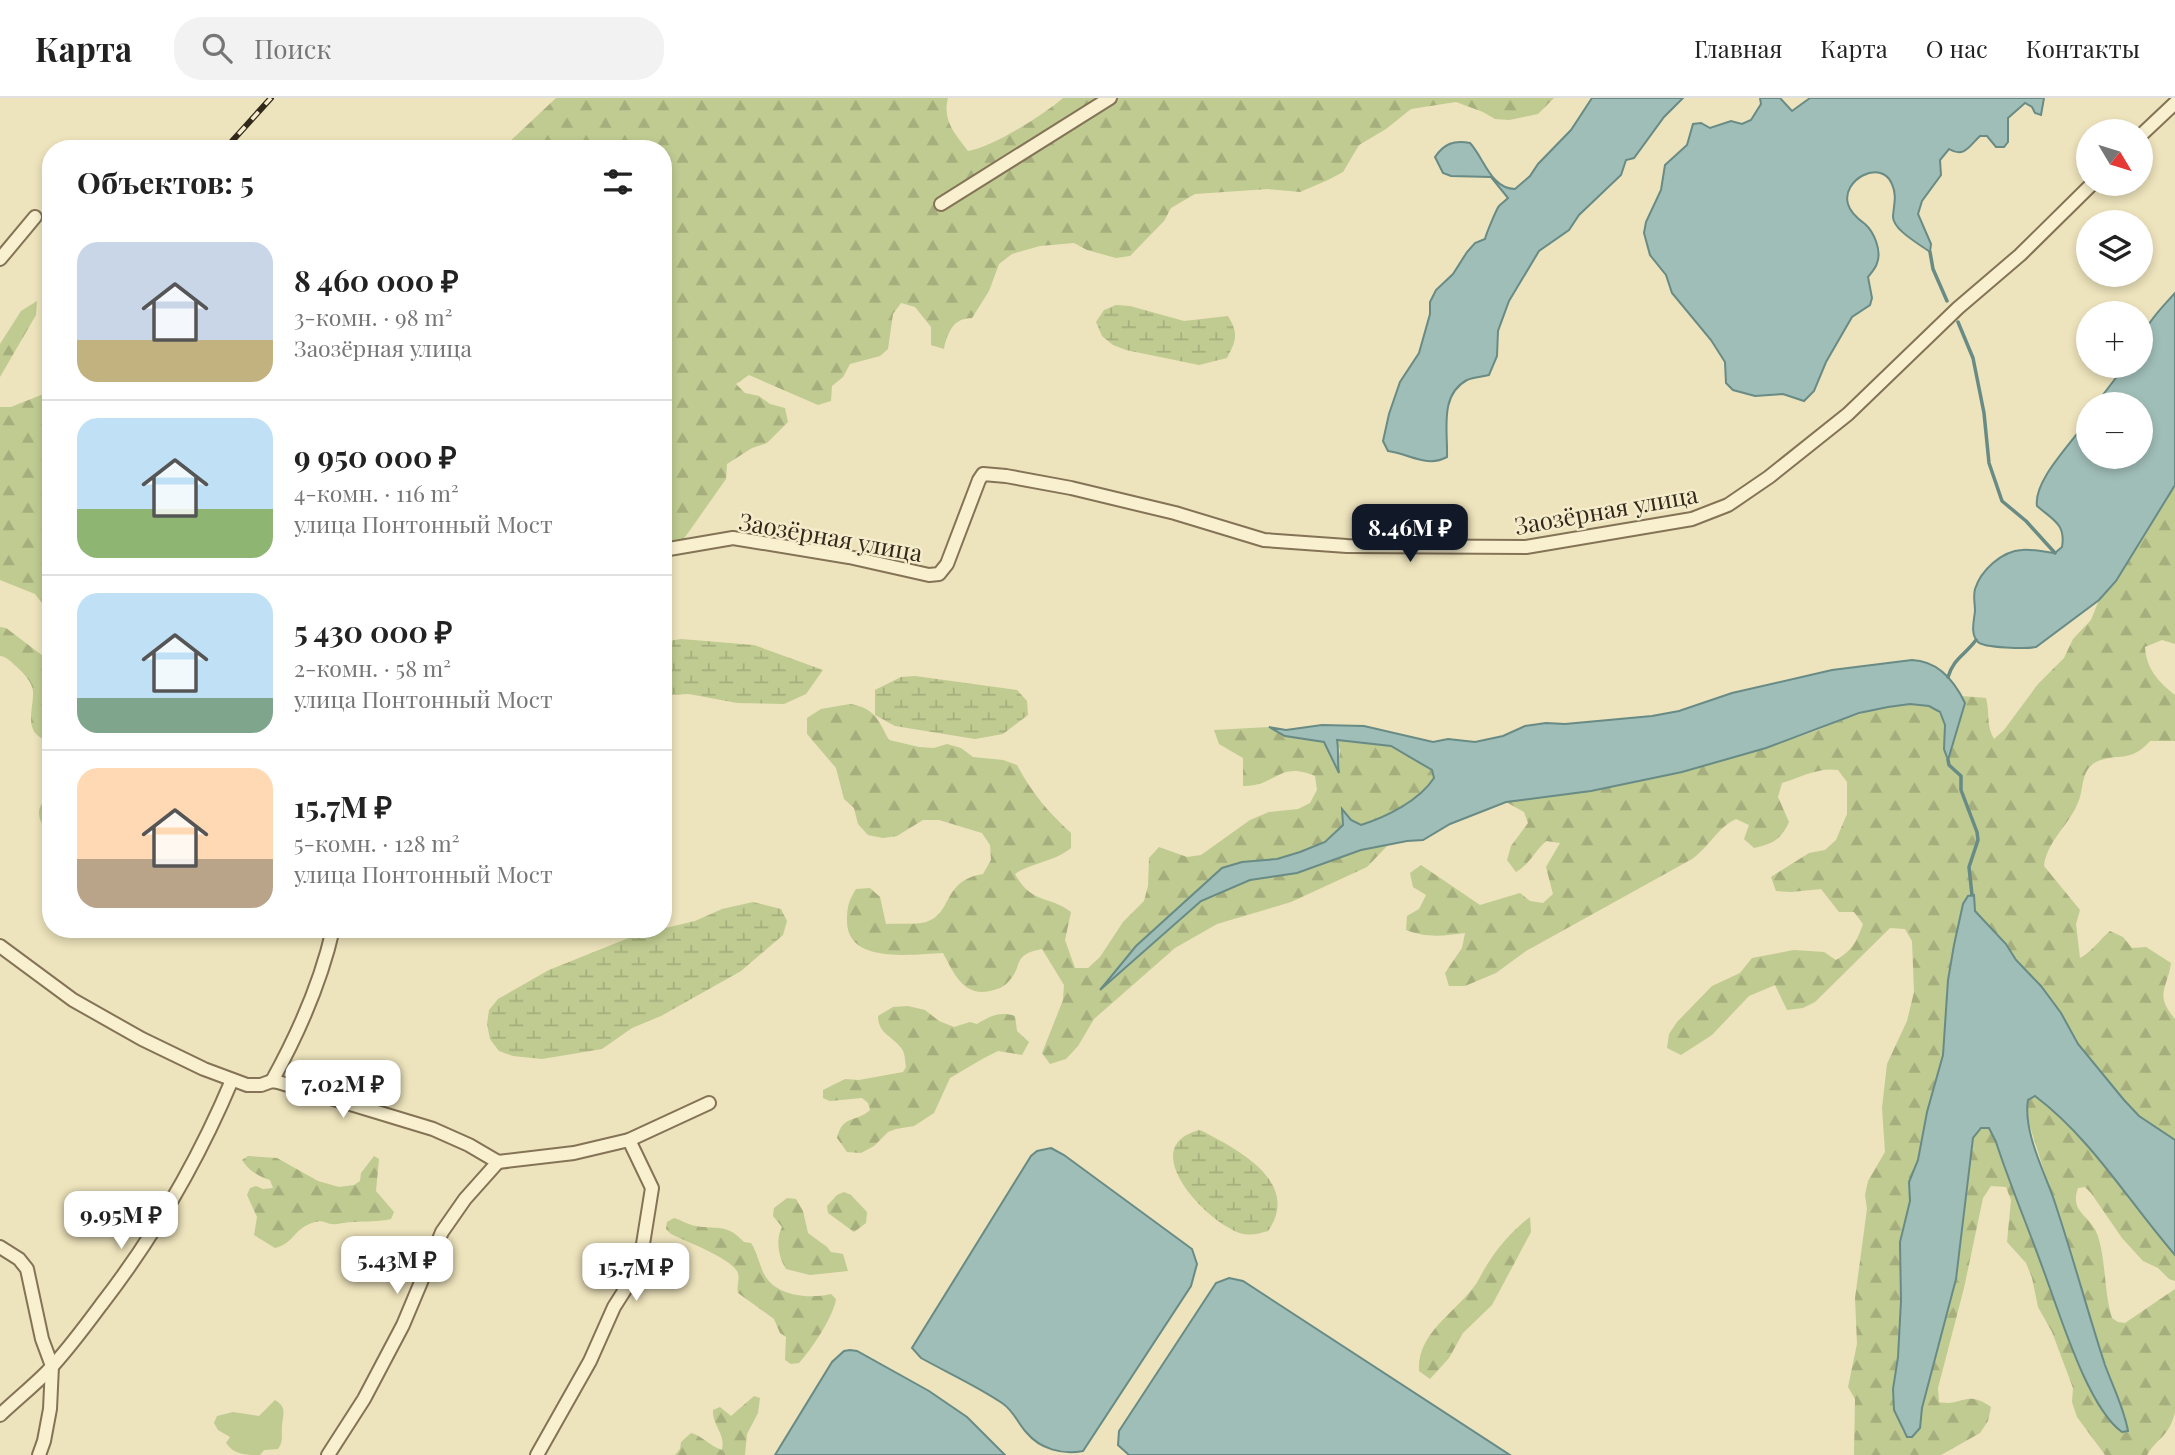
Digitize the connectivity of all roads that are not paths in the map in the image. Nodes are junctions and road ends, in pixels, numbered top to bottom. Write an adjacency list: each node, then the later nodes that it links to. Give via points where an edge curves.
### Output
1 (1110, 98): 5 (street)
2 (2175, 103): 3 (street)
3 (2153, 124)
4 (2080, 196): 8 (street, Заозёрная улица, via 1848,414 1728,505 1692,519 1526,547 1347,546 1264,540 1084,491 983,474 939,574 733,538)
5 (941, 204)
6 (35, 217): 7 (street)
7 (0, 259)
8 (672, 548)
9 (330, 938): 12 (street, via 301,1022)
10 (0, 946): 11 (street, via 104,1018)
11 (232, 1080): 12 (street, via 261,1086); 17 (street, via 163,1218)
12 (272, 1081): 15 (street, via 433,1129)
13 (709, 1104): 14 (street)
14 (629, 1140): 15 (street, via 574,1153); 21 (street, via 652,1188 643,1244 633,1277)
15 (498, 1162): 20 (street, via 442,1232 403,1325)
16 (0, 1247): 17 (street, via 27,1269)
17 (52, 1366): 18 (street); 19 (street, via 50,1409)
18 (0, 1415)
19 (39, 1455)
20 (328, 1455)
21 (537, 1455)

